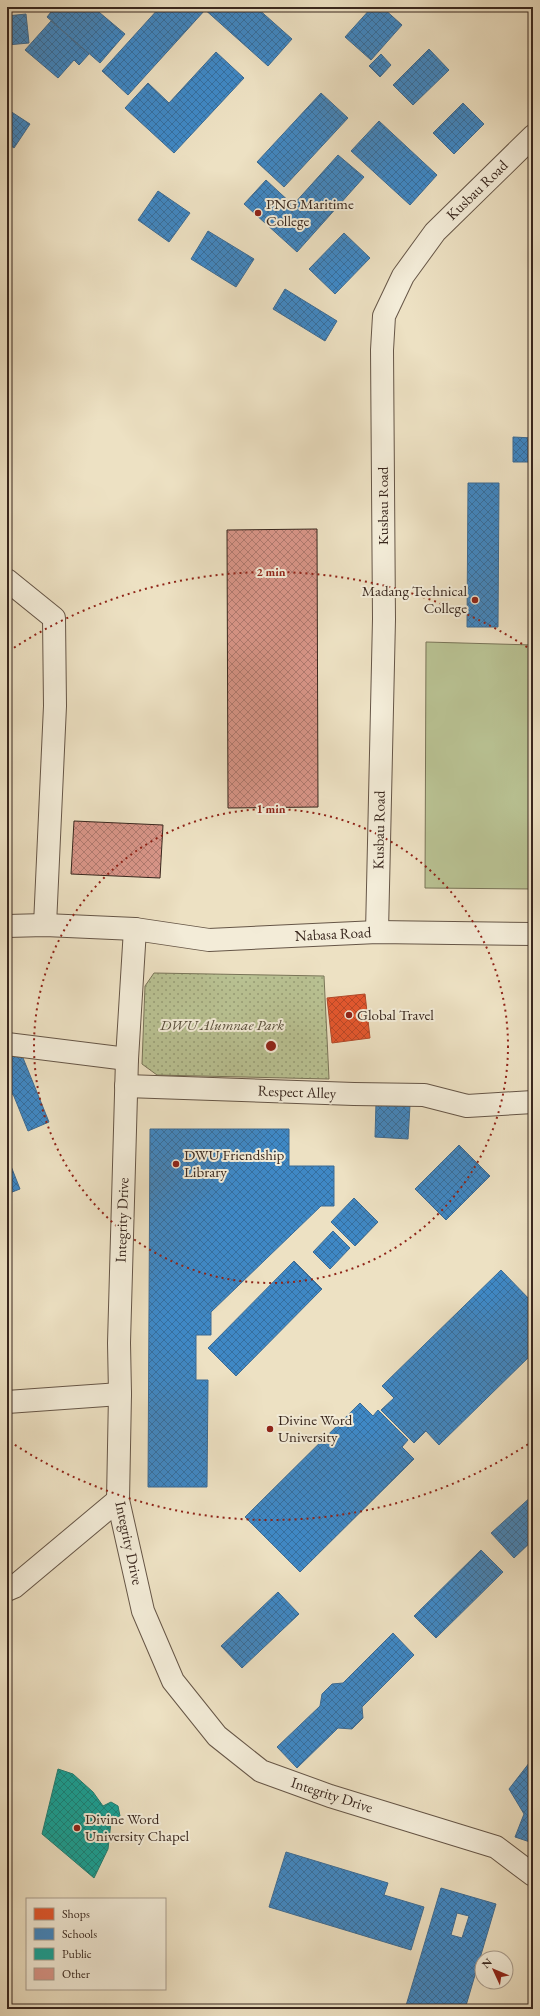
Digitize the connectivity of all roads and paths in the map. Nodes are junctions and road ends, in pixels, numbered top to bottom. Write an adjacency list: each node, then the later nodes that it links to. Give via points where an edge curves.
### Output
1 (533, 136): 6 (street, Kusbau Road, via 434,232 402,276 384,316 383,627)
2 (7, 580): 3 (street, via 54,618 55,706)
3 (45, 925): 4 (street, Nabasa Road); 5 (street, Nabasa Road)
4 (7, 926)
5 (135, 930): 6 (street, Nabasa Road, via 209,940); 9 (street, Integrity Drive)
6 (376, 932): 7 (street, Nabasa Road)
7 (533, 934)
8 (7, 1044): 9 (street)
9 (127, 1058): 10 (street, Integrity Drive)
10 (126, 1086): 11 (street, Respect Alley, via 424,1095 466,1106); 12 (street, Integrity Drive)
11 (533, 1102)
12 (120, 1394): 13 (street); 14 (street, Integrity Drive)
13 (7, 1402)
14 (118, 1500): 15 (street, via 14,1587); 16 (street, Integrity Drive, via 143,1611 173,1681 217,1736 261,1771 330,1796 496,1847)
15 (7, 1590)
16 (533, 1875)

